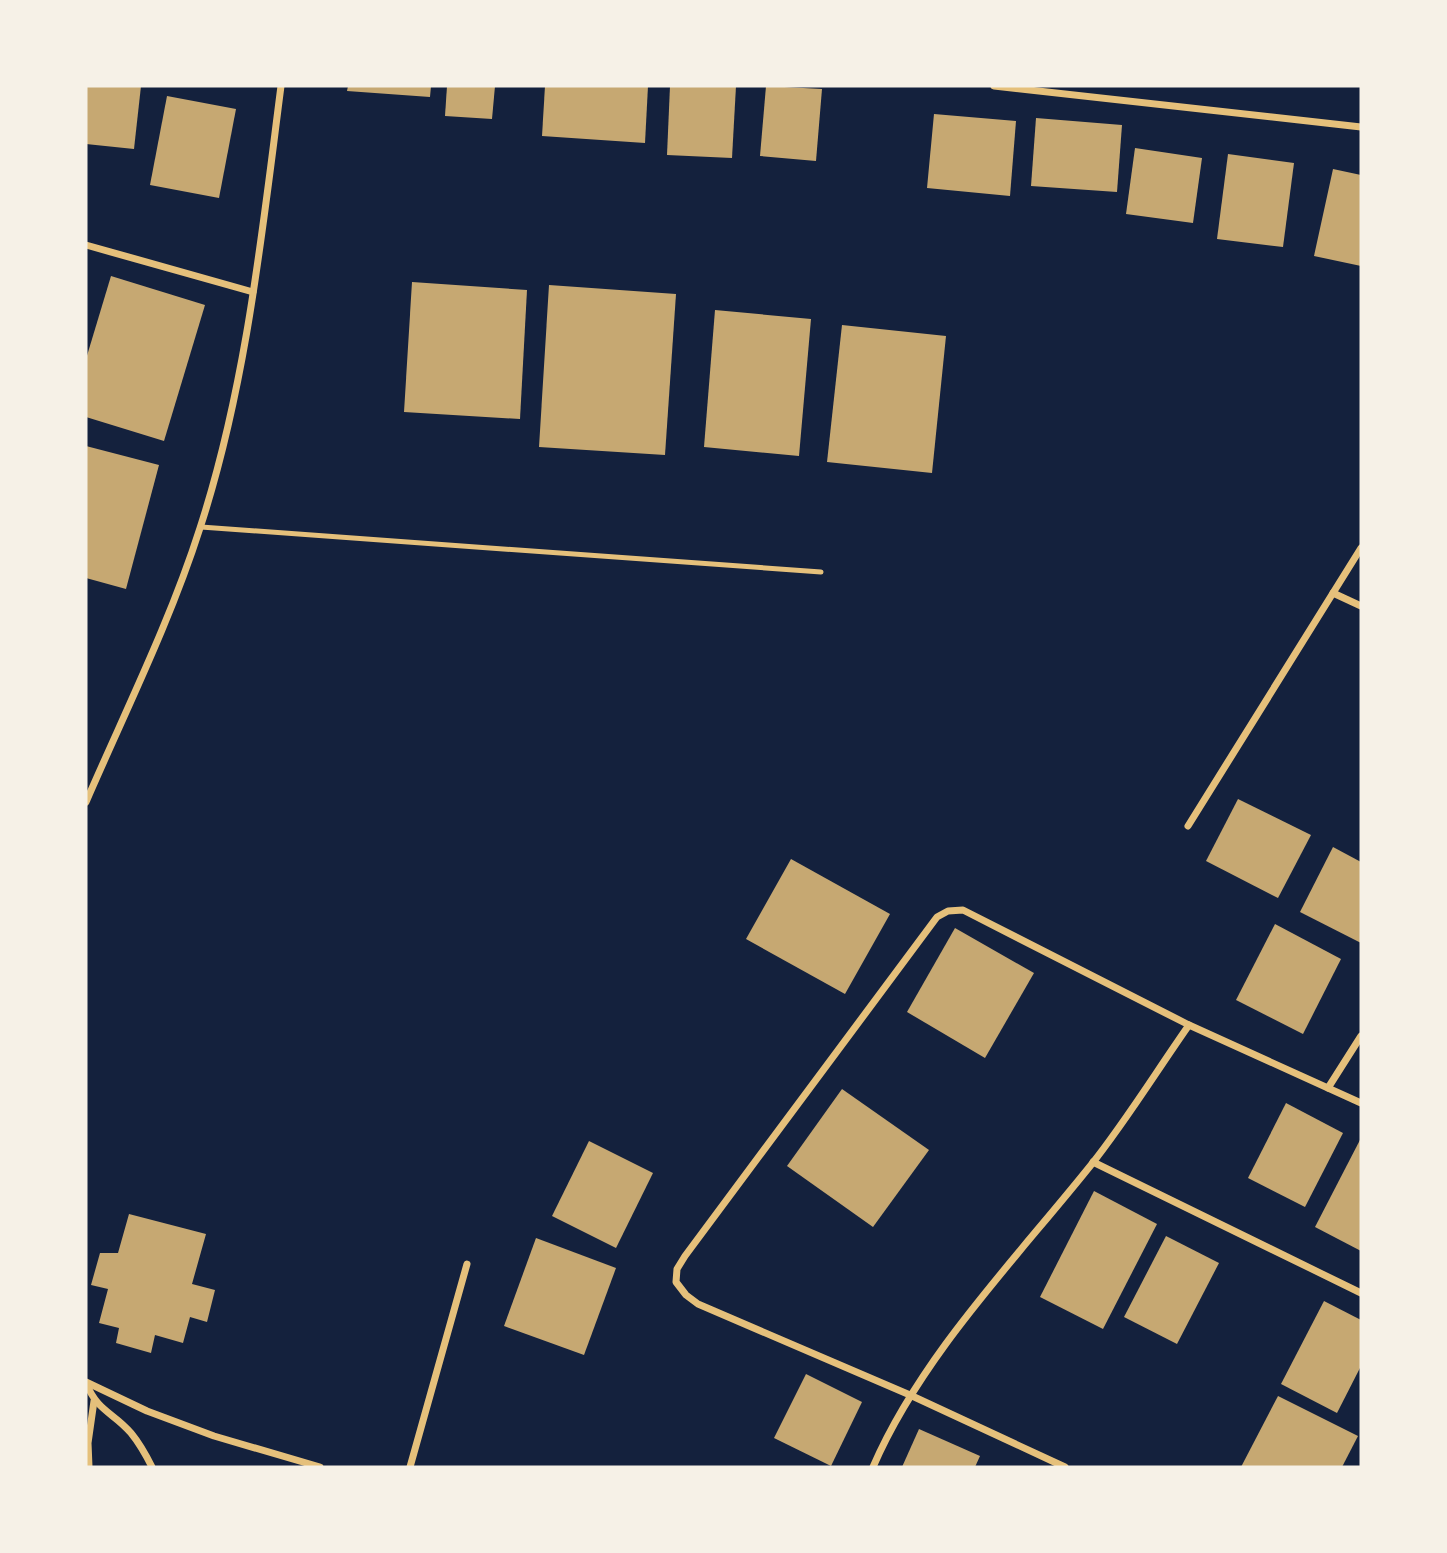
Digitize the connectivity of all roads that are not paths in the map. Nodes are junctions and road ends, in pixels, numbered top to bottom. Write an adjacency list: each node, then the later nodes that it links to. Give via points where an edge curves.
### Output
1 (281, 86): 6 (street)
2 (994, 86): 3 (street)
3 (1014, 87): 4 (street)
4 (1361, 127)
5 (86, 245): 6 (street)
6 (253, 292): 7 (street, via 227,428)
7 (201, 527): 9 (lane); 12 (street)
8 (1361, 548): 10 (street)
9 (821, 572)
10 (1333, 593): 11 (street); 13 (street)
11 (1361, 606)
12 (86, 802)
13 (1188, 826)
14 (1189, 1026): 16 (street); 18 (street); 22 (street, via 963,910 937,917 685,1256 676,1276 681,1289 698,1304)
15 (1361, 1037): 16 (street)
16 (1328, 1088): 17 (street)
17 (1361, 1103)
18 (1093, 1162): 20 (street); 22 (street, via 935,1357)
19 (467, 1264): 27 (street)
20 (1361, 1293)
21 (86, 1383): 23 (street); 26 (street, via 214,1436)
22 (910, 1395): 28 (street); 29 (street)
23 (94, 1401): 24 (street); 25 (street, via 130,1432)
24 (89, 1467)
25 (152, 1467)
26 (320, 1467)
27 (410, 1467)
28 (873, 1467)
29 (1065, 1467)

